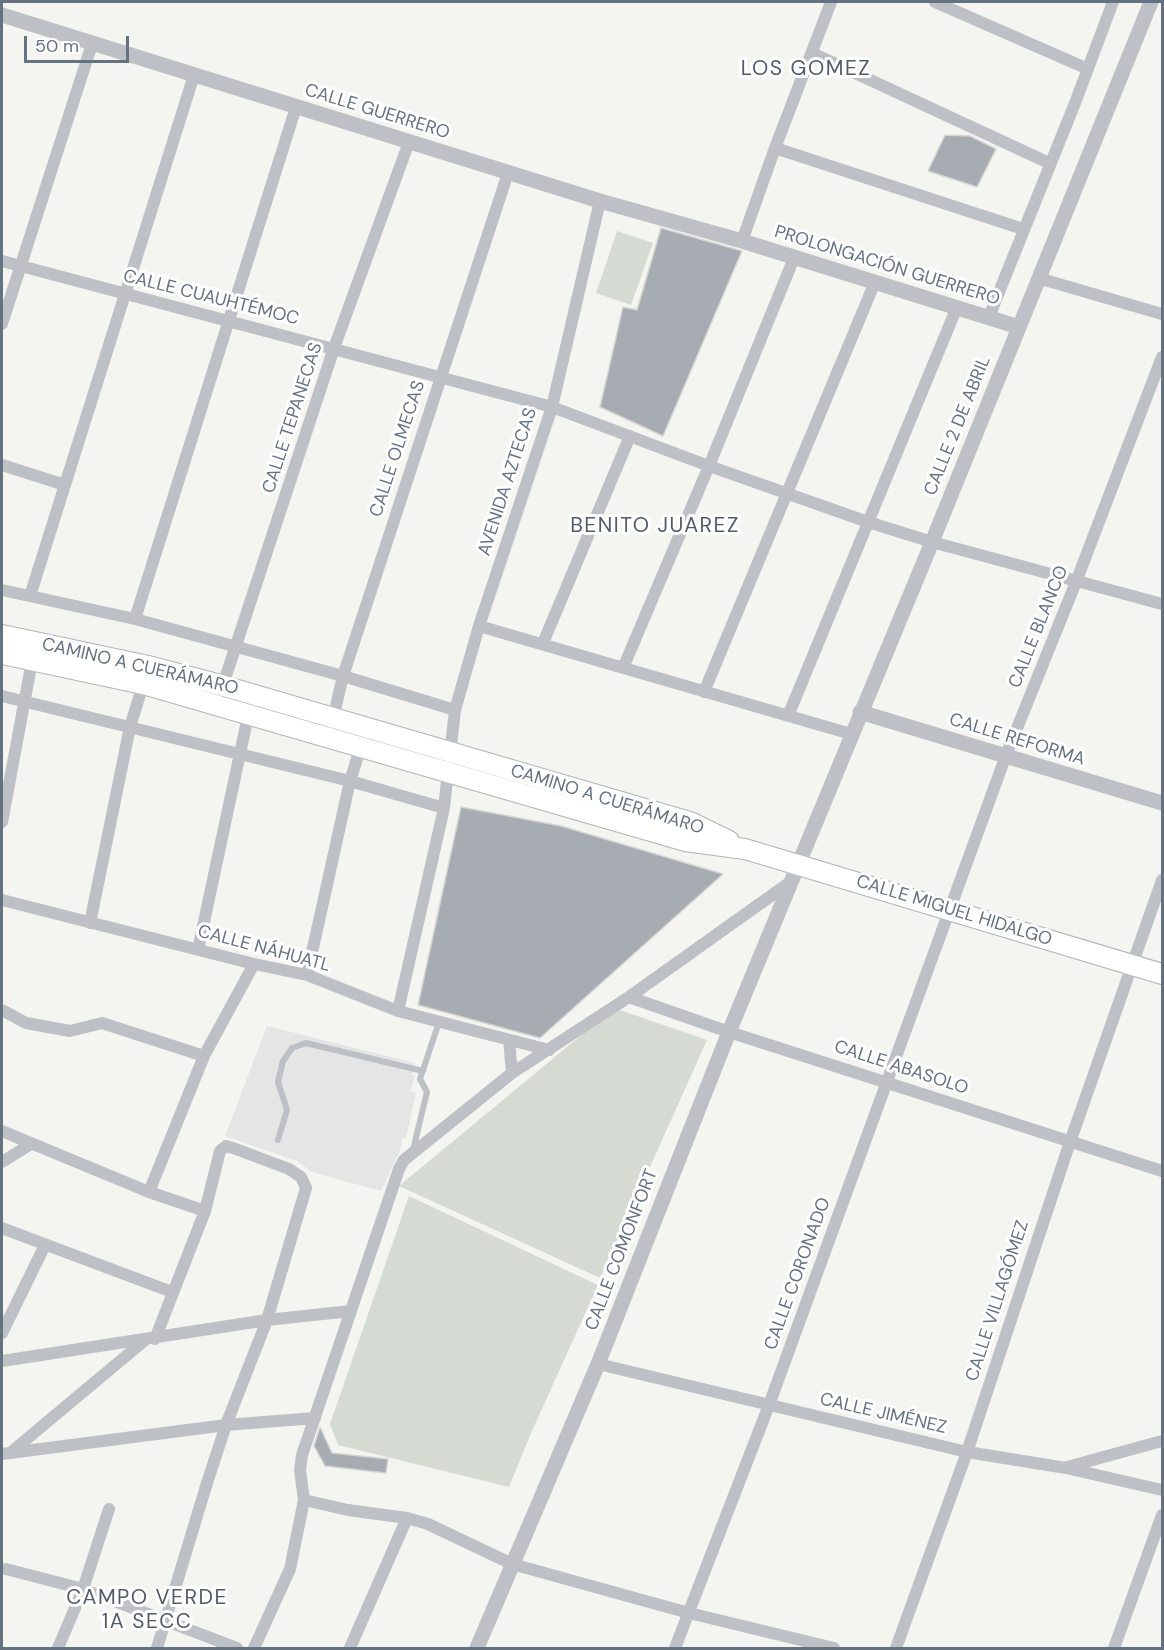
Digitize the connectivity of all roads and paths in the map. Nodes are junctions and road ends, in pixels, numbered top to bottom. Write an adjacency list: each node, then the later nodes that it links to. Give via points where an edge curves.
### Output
1 (831, 2): 7 (street)
2 (935, 2): 8 (street)
3 (1113, 2): 8 (street)
4 (1150, 2): 21 (street, CALLE 2 DE ABRIL)
5 (2, 15): 6 (street, CALLE GUERRERO)
6 (92, 44): 9 (street, CALLE GUERRERO); 20 (street)
7 (812, 53): 12 (street); 13 (street)
8 (1088, 69): 13 (street)
9 (194, 75): 10 (street, CALLE GUERRERO); 23 (street)
10 (296, 107): 11 (street, CALLE GUERRERO); 27 (street)
11 (409, 142): 14 (street, CALLE GUERRERO); 30 (street, CALLE TEPANECAS)
12 (775, 148): 16 (street); 17 (street)
13 (1050, 163): 16 (street)
14 (508, 173): 15 (street, CALLE GUERRERO); 32 (street, CALLE OLMECAS)
15 (600, 201): 17 (street, CALLE GUERRERO); 33 (street, AVENIDA AZTECAS)
16 (1023, 229): 26 (street)
17 (742, 241): 18 (street, PROLONGACIÓN GUERRERO)
18 (794, 258): 22 (street, PROLONGACIÓN GUERRERO); 36 (street)
19 (2, 261): 20 (street, CALLE CUAUHTÉMOC)
20 (21, 267): 23 (street, CALLE CUAUHTÉMOC); 28 (street)
21 (1038, 278): 25 (street); 29 (street, CALLE 2 DE ABRIL)
22 (875, 282): 24 (street, PROLONGACIÓN GUERRERO); 38 (street)
23 (124, 295): 27 (street, CALLE CUAUHTÉMOC); 37 (street)
24 (957, 307): 26 (street, PROLONGACIÓN GUERRERO); 39 (street)
25 (1162, 314)
26 (989, 317): 29 (street, PROLONGACIÓN GUERRERO)
27 (229, 322): 30 (street, CALLE CUAUHTÉMOC); 45 (street)
28 (2, 324)
29 (1019, 327): 40 (street, CALLE 2 DE ABRIL)
30 (334, 348): 32 (street, CALLE CUAUHTÉMOC); 49 (street, CALLE TEPANECAS)
31 (1162, 357): 41 (street, CALLE BLANCO)
32 (441, 376): 33 (street, CALLE CUAUHTÉMOC); 54 (street, CALLE OLMECAS)
33 (552, 406): 34 (street, CALLE CUAUHTÉMOC); 46 (street, AVENIDA AZTECAS)
34 (630, 436): 36 (street, CALLE CUAUHTÉMOC); 48 (street)
35 (2, 465): 37 (street)
36 (709, 466): 38 (street, CALLE CUAUHTÉMOC); 52 (street)
37 (65, 485): 43 (street)
38 (787, 494): 39 (street, CALLE CUAUHTÉMOC); 56 (street)
39 (868, 522): 40 (street, CALLE CUAUHTÉMOC); 63 (street)
40 (932, 542): 41 (street, CALLE CUAUHTÉMOC); 61 (street, CALLE 2 DE ABRIL)
41 (1076, 582): 44 (street, CALLE CUAUHTÉMOC); 71 (street, CALLE BLANCO)
42 (2, 590): 43 (street)
43 (30, 596): 45 (street)
44 (1162, 604)
45 (135, 619): 49 (street)
46 (479, 626): 48 (street); 60 (street, AVENIDA AZTECAS)
47 (2, 635): 53 (main road, CAMINO A CUERÁMARO)
48 (543, 643): 52 (street)
49 (237, 647): 54 (street); 55 (street, CALLE TEPANECAS)
50 (2, 654): 51 (main road, CAMINO A CUERÁMARO)
51 (32, 661): 53 (main road, CAMINO A CUERÁMARO); 58 (street)
52 (623, 668): 56 (street)
53 (146, 675): 55 (main road, CAMINO A CUERÁMARO); 59 (main road, CAMINO A CUERÁMARO); 65 (street)
54 (343, 676): 60 (street); 64 (street, CALLE OLMECAS)
55 (224, 686): 59 (street, CALLE TEPANECAS); 64 (main road, CAMINO A CUERÁMARO)
56 (704, 692): 63 (street)
57 (2, 696): 58 (street)
58 (24, 702): 65 (street); 76 (street)
59 (216, 706): 62 (main road, CAMINO A CUERÁMARO)
60 (455, 710): 69 (street, AVENIDA AZTECAS)
61 (860, 712): 66 (street, CALLE 2 DE ABRIL); 71 (street, CALLE REFORMA)
62 (248, 716): 67 (main road, CAMINO A CUERÁMARO); 70 (street)
63 (788, 716): 66 (street)
64 (333, 718): 67 (street, CALLE OLMECAS); 69 (main road, CAMINO A CUERÁMARO)
65 (130, 727): 70 (street); 83 (street)
66 (850, 734): 78 (street, CALLE 2 DE ABRIL)
67 (327, 738): 68 (main road, CAMINO A CUERÁMARO)
68 (360, 746): 72 (main road, CAMINO A CUERÁMARO); 73 (street)
69 (449, 752): 72 (street, AVENIDA AZTECAS); 77 (main road, CAMINO A CUERÁMARO, via 690,822)
70 (239, 755): 73 (street); 84 (street)
71 (1005, 758): 74 (street, CALLE REFORMA); 82 (street, CALLE BLANCO)
72 (450, 772): 75 (street, AVENIDA AZTECAS); 77 (main road, CAMINO A CUERÁMARO, via 685,841)
73 (350, 781): 75 (street); 88 (street)
74 (1162, 803)
75 (444, 808): 91 (street, AVENIDA AZTECAS)
76 (2, 822)
77 (745, 849): 78 (main road, CALLE MIGUEL HIDALGO)
78 (798, 863): 80 (street, CALLE COMONFORT); 82 (main road, CALLE MIGUEL HIDALGO)
79 (1162, 880): 86 (street, CALLE VILLAGÓMEZ)
80 (789, 883): 89 (street); 93 (street, CALLE COMONFORT)
81 (2, 900): 83 (street, CALLE NÁHUATL)
82 (951, 910): 86 (main road, CALLE MIGUEL HIDALGO); 99 (street, CALLE CORONADO)
83 (90, 923): 84 (street, CALLE NÁHUATL)
84 (198, 950): 85 (street, CALLE NÁHUATL)
85 (254, 964): 88 (street, CALLE NÁHUATL); 96 (street)
86 (1132, 965): 87 (main road, CALLE MIGUEL HIDALGO); 102 (street, CALLE VILLAGÓMEZ)
87 (1162, 974)
88 (307, 975): 91 (street, CALLE NÁHUATL)
89 (629, 997): 93 (street, CALLE ABASOLO); 95 (street)
90 (2, 1010): 96 (street, via 26,1023 70,1031 102,1023)
91 (398, 1011): 92 (street, CALLE NÁHUATL)
92 (439, 1022): 94 (street, CALLE NÁHUATL); 97 (lane)
93 (729, 1032): 99 (street, CALLE ABASOLO); 117 (street, CALLE COMONFORT)
94 (509, 1040): 95 (street, CALLE NÁHUATL); 98 (street)
95 (549, 1050): 98 (street)
96 (204, 1056): 107 (street)
97 (423, 1071): 101 (lane, via 306,1044 292,1048 283,1061 278,1082 287,1110); 104 (lane, via 420,1079 427,1092)
98 (512, 1073): 104 (street)
99 (888, 1083): 102 (street, CALLE ABASOLO); 118 (street, CALLE CORONADO)
100 (2, 1131): 103 (street)
101 (278, 1140)
102 (1070, 1142): 106 (street, CALLE ABASOLO); 122 (street, CALLE VILLAGÓMEZ)
103 (31, 1144): 105 (street); 107 (street)
104 (408, 1156): 112 (street, via 399,1169)
105 (2, 1162)
106 (1162, 1171)
107 (148, 1192): 108 (street)
108 (205, 1211): 111 (street); 113 (street, via 220,1151 226,1146 301,1177 306,1188)
109 (2, 1228): 110 (street)
110 (45, 1245): 111 (street); 114 (street)
111 (172, 1292): 115 (street)
112 (351, 1311): 113 (street); 119 (street)
113 (267, 1320): 115 (street); 120 (street)
114 (2, 1333)
115 (150, 1340): 116 (street); 123 (street)
116 (2, 1361)
117 (598, 1364): 118 (street, CALLE JIMÉNEZ); 130 (street, CALLE COMONFORT)
118 (769, 1405): 122 (street, CALLE JIMÉNEZ); 133 (street, CALLE CORONADO)
119 (315, 1418): 120 (street); 126 (street, via 302,1455)
120 (226, 1425): 123 (street); 134 (street)
121 (1162, 1441): 124 (street)
122 (967, 1452): 124 (street, CALLE JIMÉNEZ); 143 (street, CALLE VILLAGÓMEZ)
123 (4, 1455)
124 (1066, 1468): 125 (street, CALLE JIMÉNEZ)
125 (1162, 1490)
126 (304, 1500): 129 (street); 138 (street, via 290,1569)
127 (109, 1509): 132 (street)
128 (1162, 1515): 144 (street)
129 (407, 1518): 130 (street, via 447,1531); 139 (street)
130 (512, 1564): 133 (street); 140 (street, CALLE COMONFORT)
131 (6, 1569): 132 (street)
132 (82, 1589): 134 (street); 135 (street)
133 (689, 1613): 141 (street, CALLE CORONADO); 142 (street)
134 (166, 1622): 136 (street); 137 (street)
135 (58, 1648)
136 (158, 1648)
137 (237, 1648)
138 (254, 1648)
139 (350, 1648)
140 (477, 1648)
141 (675, 1648)
142 (834, 1648)
143 (896, 1648)
144 (1114, 1648)

